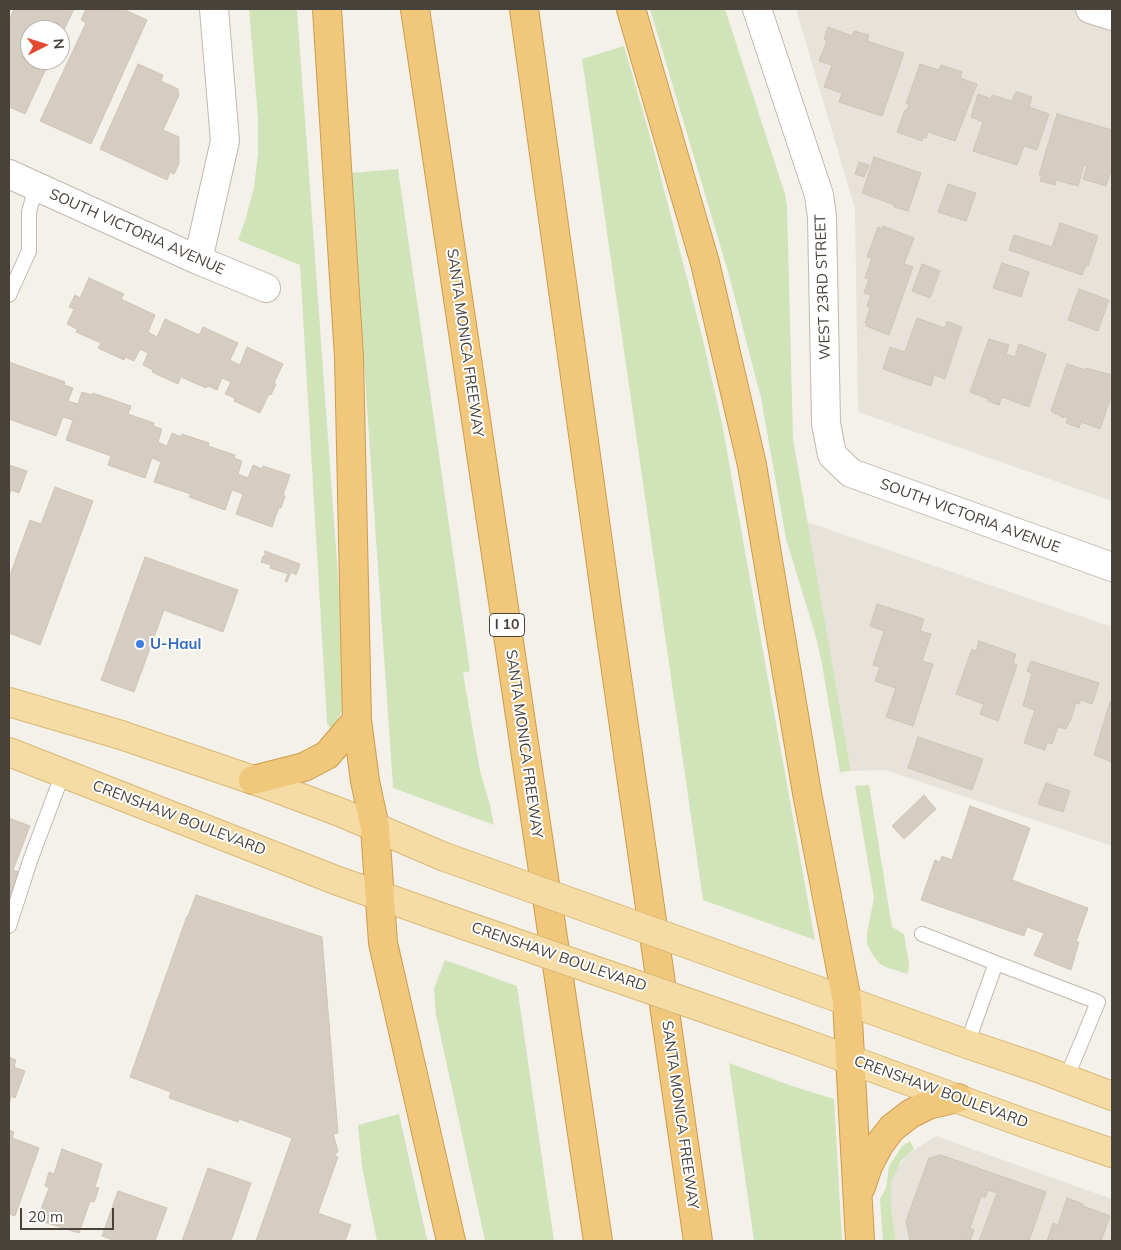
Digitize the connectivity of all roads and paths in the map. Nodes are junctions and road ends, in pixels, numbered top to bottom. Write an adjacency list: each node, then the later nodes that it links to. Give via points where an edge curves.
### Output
1 (214, 9): 11 (street, via 225,141)
2 (327, 9): 17 (highway, via 349,357)
3 (416, 9): 35 (highway, SANTA MONICA FREEWAY / I 10)
4 (524, 9): 36 (highway, SANTA MONICA FREEWAY)
5 (630, 9): 26 (highway, via 705,263 752,465 807,792)
6 (757, 9): 14 (street, WEST 23RD STREET, via 820,203 826,423)
7 (1090, 9): 8 (street)
8 (1112, 16)
9 (9, 174): 10 (street, SOUTH VICTORIA AVENUE)
10 (36, 187): 11 (street, SOUTH VICTORIA AVENUE); 13 (lane, via 29,212 29,251)
11 (198, 260): 12 (street, SOUTH VICTORIA AVENUE)
12 (266, 288)
13 (9, 295)
14 (832, 456): 15 (street, SOUTH VICTORIA AVENUE, via 851,473)
15 (1112, 567)
16 (9, 702): 20 (main road)
17 (357, 720): 20 (highway, via 321,759 304,767); 21 (highway)
18 (9, 752): 19 (main road, CRENSHAW BOULEVARD)
19 (62, 772): 22 (main road, CRENSHAW BOULEVARD, via 338,881); 23 (lane)
20 (253, 780): 21 (main road)
21 (375, 828): 22 (highway); 26 (main road, bridge, via 442,856)
22 (380, 894): 28 (main road, CRENSHAW BOULEVARD, bridge); 34 (highway, via 383,943)
23 (9, 926)
24 (922, 934): 25 (lane)
25 (996, 963): 27 (lane); 29 (lane, via 1098,1002)
26 (847, 1001): 27 (main road); 28 (highway)
27 (966, 1044): 29 (main road)
28 (850, 1059): 31 (main road, CRENSHAW BOULEVARD); 33 (highway)
29 (1066, 1079): 30 (main road)
30 (1112, 1096)
31 (958, 1098): 32 (main road, CRENSHAW BOULEVARD); 33 (highway, via 928,1105 892,1128 868,1166)
32 (1112, 1153)
33 (858, 1198): 37 (highway)
34 (450, 1241)
35 (598, 1241)
36 (698, 1241)
37 (860, 1241)

